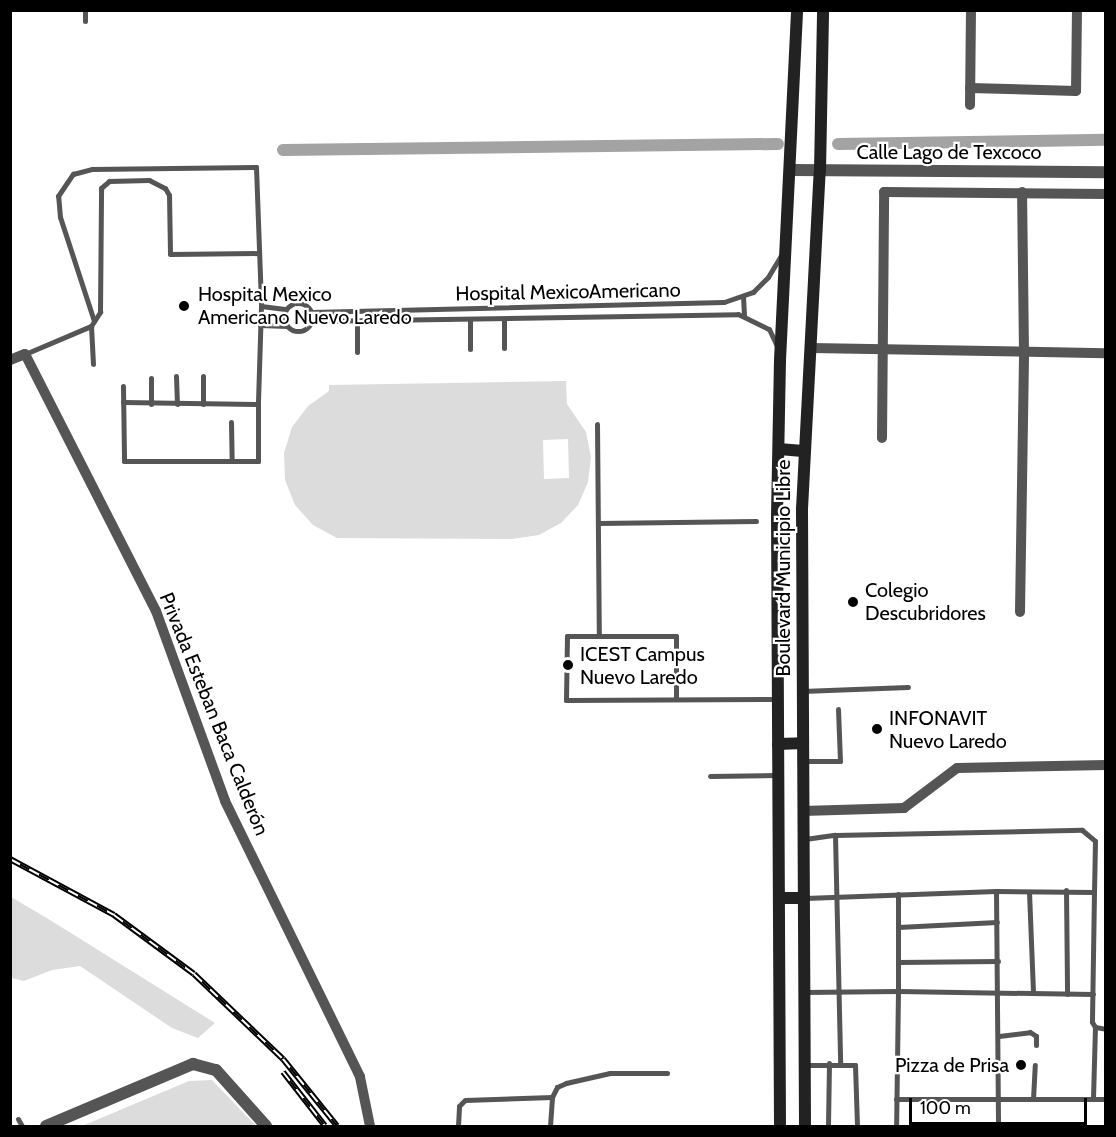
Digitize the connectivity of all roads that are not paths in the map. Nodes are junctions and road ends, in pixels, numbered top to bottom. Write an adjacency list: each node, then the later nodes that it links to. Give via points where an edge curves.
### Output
1 (85, 10): 6 (lane)
2 (797, 10): 9 (main road, Boulevard Municipio Libre)
3 (823, 10): 10 (main road, Boulevard Municipio Libre)
4 (971, 10): 7 (street)
5 (1077, 10): 7 (street, via 1076,91)
6 (85, 21)
7 (970, 88): 8 (street)
8 (970, 105)
9 (792, 170): 10 (street, Calle Lago de Texcoco); 14 (main road, Boulevard Municipio Libre)
10 (820, 171): 11 (street, Calle Lago de Texcoco); 34 (main road, Boulevard Municipio Libre)
11 (1106, 172)
12 (1022, 192): 13 (street); 36 (street, via 884,192); 38 (street)
13 (1106, 194)
14 (788, 234): 16 (lane, Hospital MexicoAmericano, via 768,277); 42 (main road, Boulevard Municipio Libre)
15 (259, 253): 17 (lane); 30 (lane, via 170,254 169,195 165,188 149,180 109,181 101,188 102,306); 30 (lane, via 256,167 92,168 73,174 57,196)
16 (743, 296): 18 (lane, Hospital MexicoAmericano, via 724,303); 23 (lane)
17 (261, 306): 19 (lane); 31 (lane)
18 (613, 306): 20 (lane, Hospital MexicoAmericano); 24 (lane)
19 (285, 309): 22 (lane, via 297,302); 32 (lane)
20 (465, 309): 21 (lane, Hospital MexicoAmericano); 25 (lane)
21 (378, 310): 22 (lane, Hospital MexicoAmericano); 27 (lane)
22 (311, 312): 28 (lane)
23 (744, 315): 24 (lane, Hospital MexicoAmericano); 42 (lane, via 769,329)
24 (612, 317): 26 (lane, Hospital MexicoAmericano)
25 (468, 319): 26 (lane, Hospital MexicoAmericano); 27 (lane, Hospital MexicoAmericano); 35 (lane)
26 (504, 319): 33 (lane)
27 (378, 320): 29 (lane, Hospital MexicoAmericano)
28 (312, 321): 29 (lane, Hospital MexicoAmericano); 32 (lane, via 302,331)
29 (357, 321): 37 (lane)
30 (93, 323): 40 (lane); 43 (lane)
31 (260, 326): 32 (lane); 52 (lane)
32 (287, 326)
33 (504, 348)
34 (811, 348): 36 (street); 57 (main road, Boulevard Municipio Libre)
35 (470, 349)
36 (883, 349): 38 (street); 55 (street)
37 (357, 352)
38 (1024, 352): 39 (street); 61 (street)
39 (1106, 353)
40 (25, 354): 41 (street); 115 (street, Privada Esteban Baca Calderón, via 156,611 225,801 360,1077)
41 (10, 360)
42 (780, 360): 56 (main road, Boulevard Municipio Libre)
43 (93, 364)
44 (176, 376): 50 (lane)
45 (202, 376): 51 (lane)
46 (151, 378): 49 (lane)
47 (123, 386): 48 (lane)
48 (123, 402): 49 (lane); 58 (lane, via 124,460)
49 (151, 404): 50 (lane)
50 (177, 404): 51 (lane)
51 (203, 404): 52 (lane)
52 (258, 404): 58 (lane, via 258,461)
53 (231, 422): 58 (lane)
54 (597, 424): 60 (lane)
55 (882, 438)
56 (779, 449): 57 (main road); 66 (main road, Boulevard Municipio Libre)
57 (803, 451): 64 (main road, Boulevard Municipio Libre)
58 (232, 461)
59 (756, 521): 60 (lane)
60 (598, 523): 62 (lane)
61 (1020, 612)
62 (599, 636): 65 (lane, via 676,636); 65 (lane, via 567,636 566,700)
63 (908, 687): 64 (lane)
64 (802, 691): 68 (main road, Boulevard Municipio Libre)
65 (676, 699): 66 (lane)
66 (778, 699): 69 (main road, Boulevard Municipio Libre)
67 (838, 710): 70 (lane, via 840,761)
68 (803, 743): 69 (main road); 70 (main road, Boulevard Municipio Libre)
69 (778, 744): 73 (main road, Boulevard Municipio Libre)
70 (803, 761): 74 (main road, Boulevard Municipio Libre)
71 (1106, 765): 74 (street, via 957,768 944,774 904,808)
72 (710, 776): 73 (lane)
73 (778, 776): 83 (main road, Boulevard Municipio Libre)
74 (803, 811): 76 (main road, Boulevard Municipio Libre)
75 (835, 835): 76 (lane); 80 (lane, via 1082,830 1095,841); 82 (lane)
76 (803, 839): 84 (main road, Boulevard Municipio Libre)
77 (1066, 890): 79 (lane); 80 (lane); 94 (lane)
78 (996, 891): 79 (lane); 81 (lane); 85 (lane)
79 (1029, 892): 93 (lane)
80 (1094, 892): 95 (lane)
81 (898, 894): 82 (lane); 86 (lane)
82 (836, 897): 84 (lane); 89 (lane)
83 (779, 898): 84 (main road); 118 (main road, Boulevard Municipio Libre)
84 (804, 898): 91 (main road, Boulevard Municipio Libre)
85 (997, 922): 86 (lane); 87 (lane)
86 (898, 927): 88 (lane)
87 (998, 961): 88 (lane); 92 (lane)
88 (898, 962): 90 (lane)
89 (839, 991): 90 (lane); 91 (lane); 101 (lane)
90 (898, 991): 92 (lane); 107 (lane)
91 (804, 992): 102 (main road, Boulevard Municipio Libre)
92 (999, 993): 93 (lane); 98 (lane)
93 (1033, 993): 94 (lane)
94 (1067, 994): 95 (lane)
95 (1093, 994): 96 (lane)
96 (1095, 1027): 97 (lane); 106 (lane)
97 (1106, 1029)
98 (999, 1036): 99 (lane, via 1030,1032 1036,1036); 108 (lane)
99 (1036, 1045)
100 (829, 1063): 101 (lane); 102 (lane); 120 (lane)
101 (840, 1063): 121 (lane, via 851,1062 858,1069)
102 (805, 1065): 119 (main road, Boulevard Municipio Libre)
103 (1035, 1065): 109 (lane)
104 (667, 1073): 105 (lane, via 610,1073 566,1083 557,1087)
105 (552, 1097): 116 (lane, via 465,1100 459,1106); 117 (lane)
106 (1093, 1098): 109 (lane); 110 (lane)
107 (896, 1099): 108 (lane); 122 (lane)
108 (999, 1099): 109 (lane); 123 (lane)
109 (1034, 1099)
110 (1106, 1099)
111 (18, 1119): 112 (lane)
112 (22, 1126)
113 (46, 1126): 114 (street, via 194,1064 216,1070)
114 (266, 1126)
115 (370, 1126)
116 (458, 1126)
117 (550, 1126)
118 (780, 1126)
119 (805, 1126)
120 (828, 1126)
121 (857, 1126)
122 (896, 1126)
123 (999, 1126)

